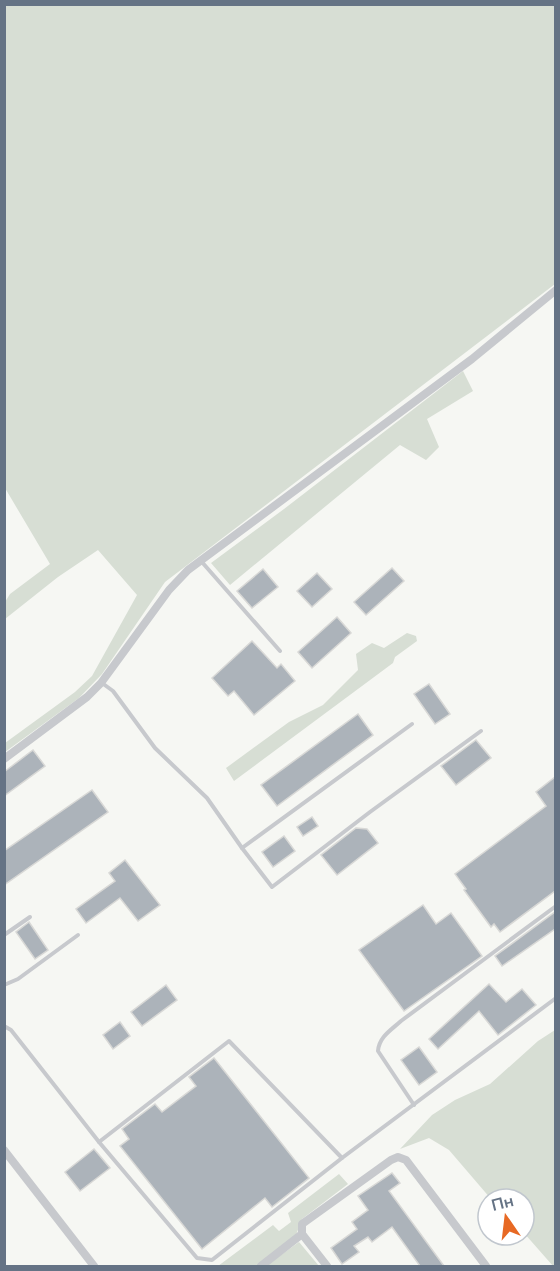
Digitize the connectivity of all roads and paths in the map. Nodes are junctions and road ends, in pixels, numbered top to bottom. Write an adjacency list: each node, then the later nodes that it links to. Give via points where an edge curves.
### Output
1 (555, 290): 2 (street, via 472,359)
2 (201, 561): 3 (lane); 4 (street, via 169,590)
3 (280, 651)
4 (101, 682): 7 (street, via 87,697); 8 (lane, via 155,748 207,798)
5 (412, 724): 8 (lane)
6 (481, 731): 8 (lane, via 272,888)
7 (4, 759)
8 (242, 848)
9 (555, 906): 16 (lane, via 382,1037 378,1051)
10 (30, 917): 11 (lane)
11 (4, 935)
12 (78, 935): 13 (lane)
13 (4, 985)
14 (555, 998): 16 (lane)
15 (4, 1026): 17 (lane)
16 (414, 1104): 19 (lane)
17 (99, 1142): 19 (lane, via 229,1041); 19 (lane, via 197,1258 212,1260)
18 (4, 1150): 21 (street)
19 (342, 1158)
20 (302, 1232): 22 (street); 23 (street); 24 (street, via 306,1220 398,1157 406,1160)
21 (94, 1266)
22 (261, 1266)
23 (327, 1266)
24 (486, 1266)

